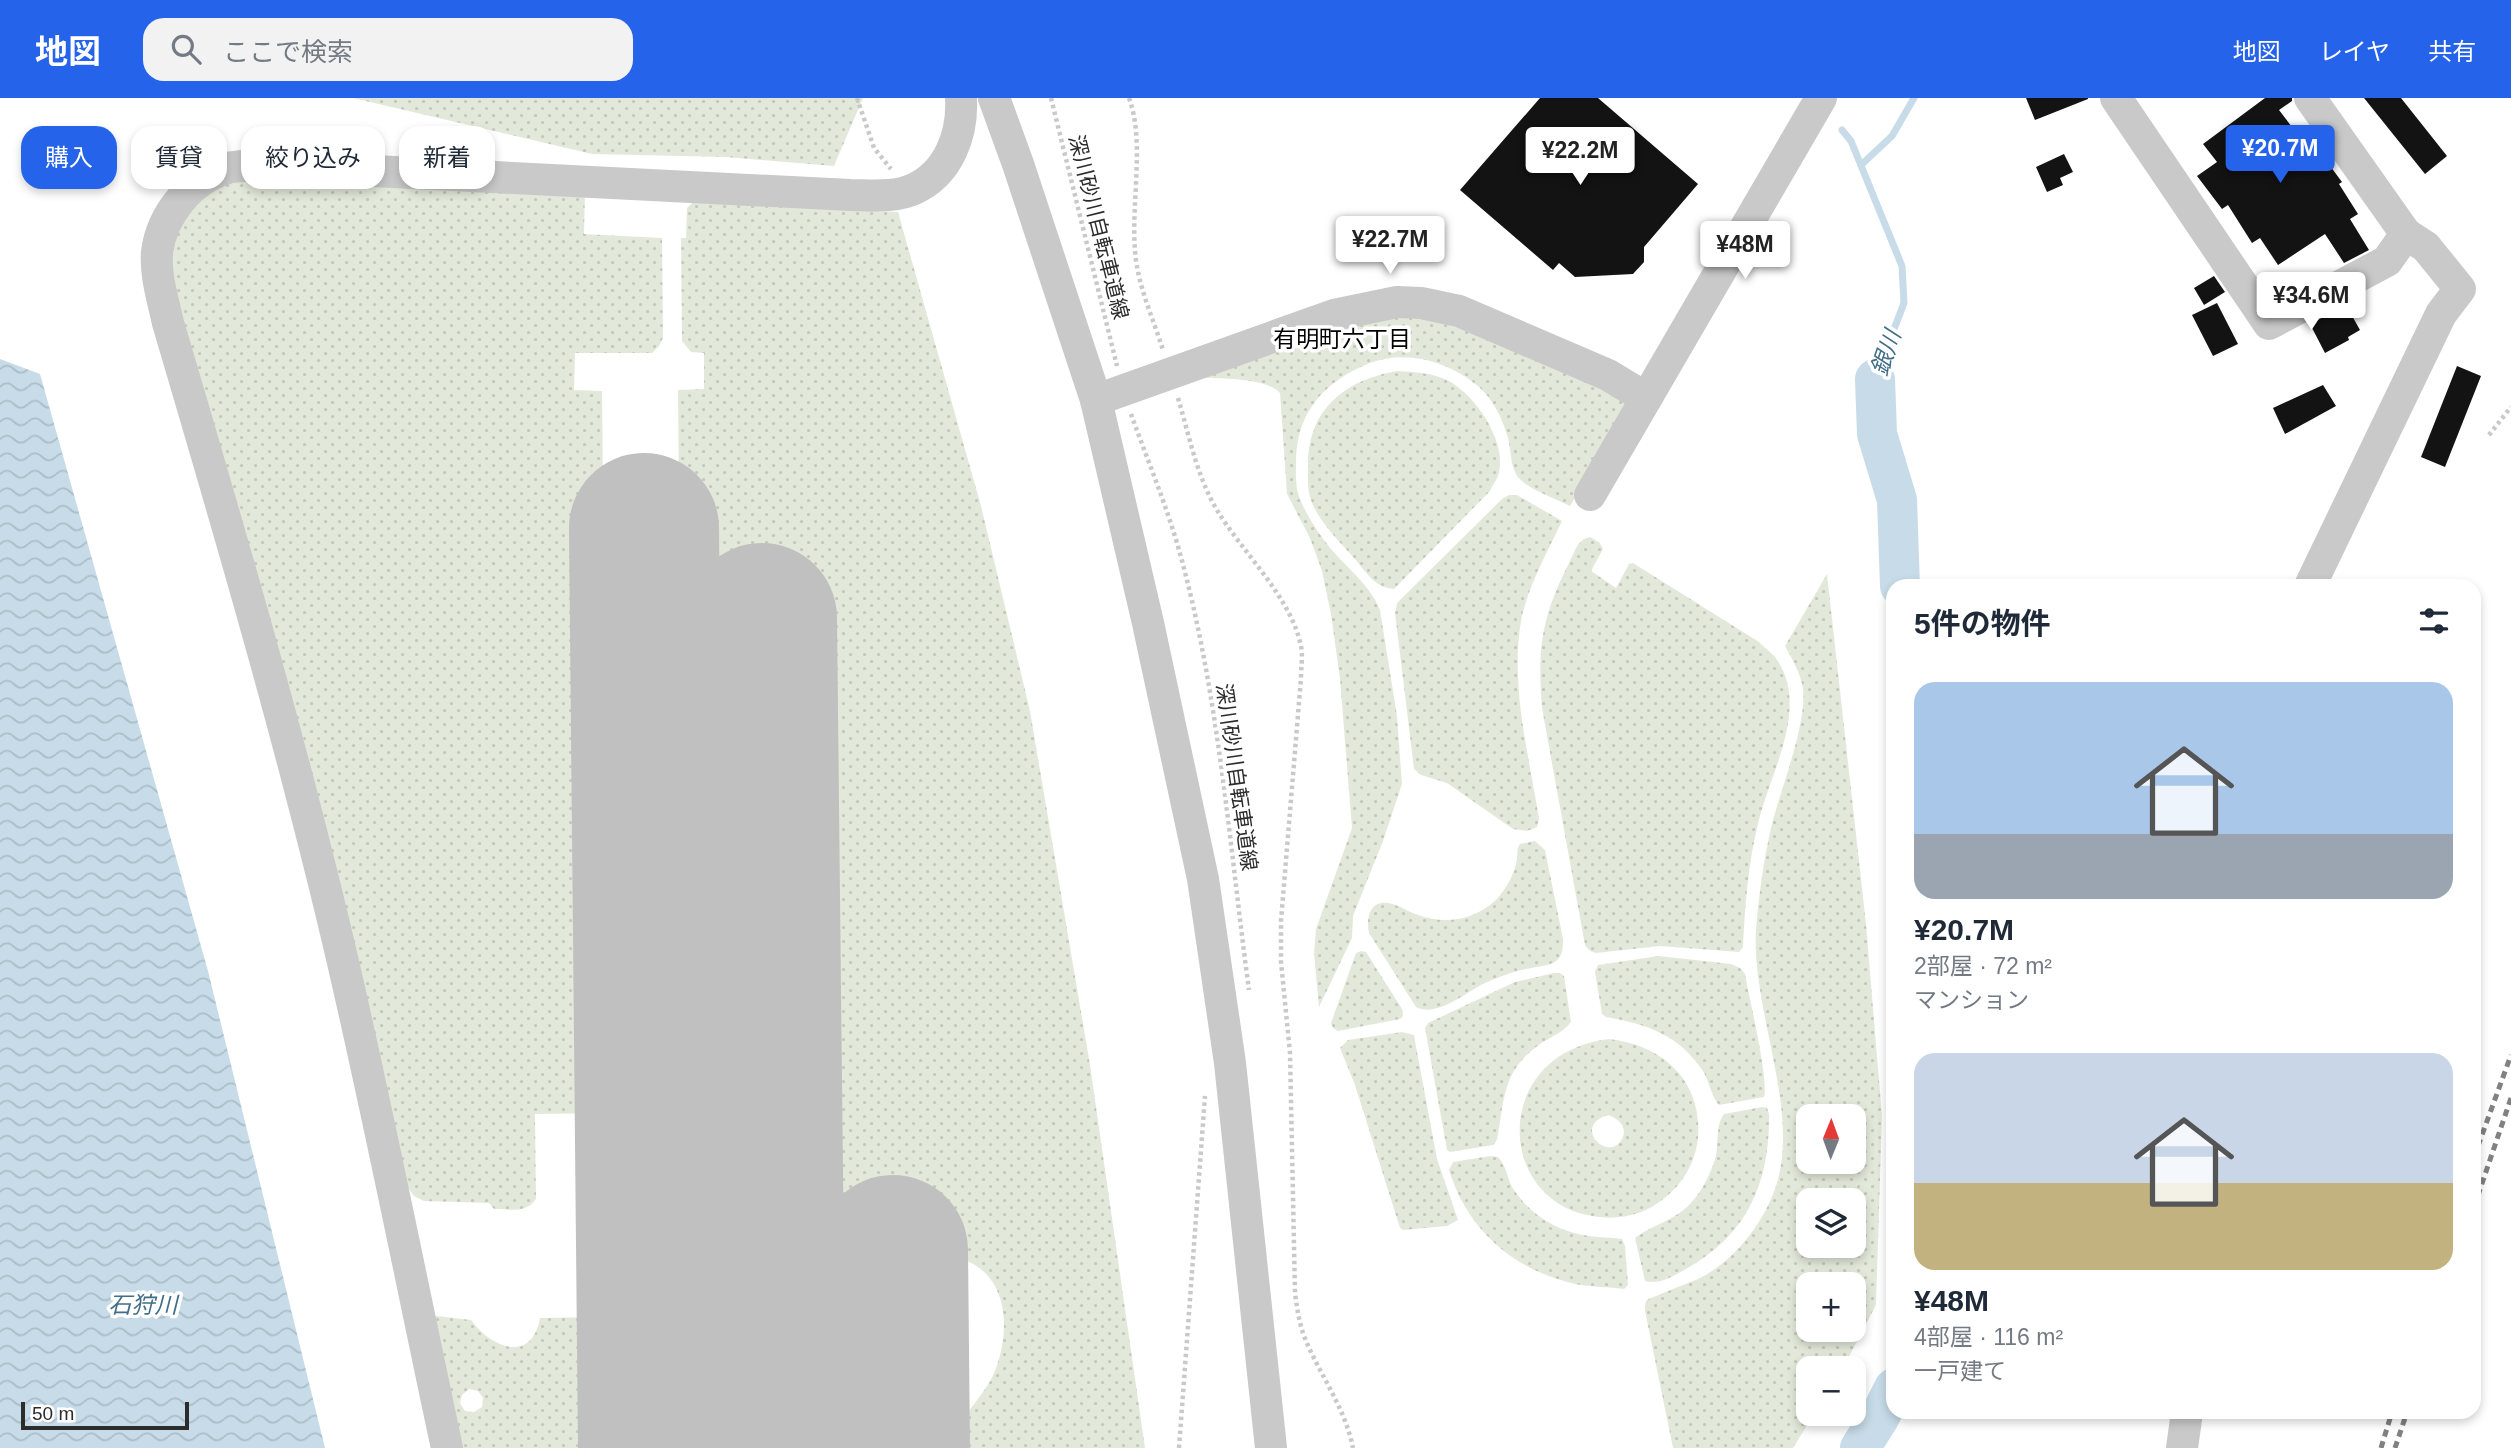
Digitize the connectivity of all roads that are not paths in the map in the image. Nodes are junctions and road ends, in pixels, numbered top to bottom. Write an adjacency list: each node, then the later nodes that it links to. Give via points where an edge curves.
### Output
1 (961, 98): 12 (street, via 956,144 939,171 914,190 891,195 255,165 227,169 195,184 174,207 163,230 157,253 158,279 168,323 248,596 342,959)
2 (994, 98): 7 (street)
3 (1821, 98): 8 (street)
4 (2116, 98): 6 (street, via 2269,324 2387,261)
5 (2309, 98): 6 (street)
6 (2406, 234): 10 (street, via 2426,247 2460,289 2441,314)
7 (1109, 395): 8 (street, via 1334,315 1397,302 1459,311 1608,375); 13 (street, via 1148,623 1203,879 1230,1063)
8 (1646, 398): 9 (street)
9 (1590, 495)
10 (2313, 579)
11 (2186, 1419): 14 (street)
12 (447, 1448)
13 (1271, 1448)
14 (2182, 1448)

